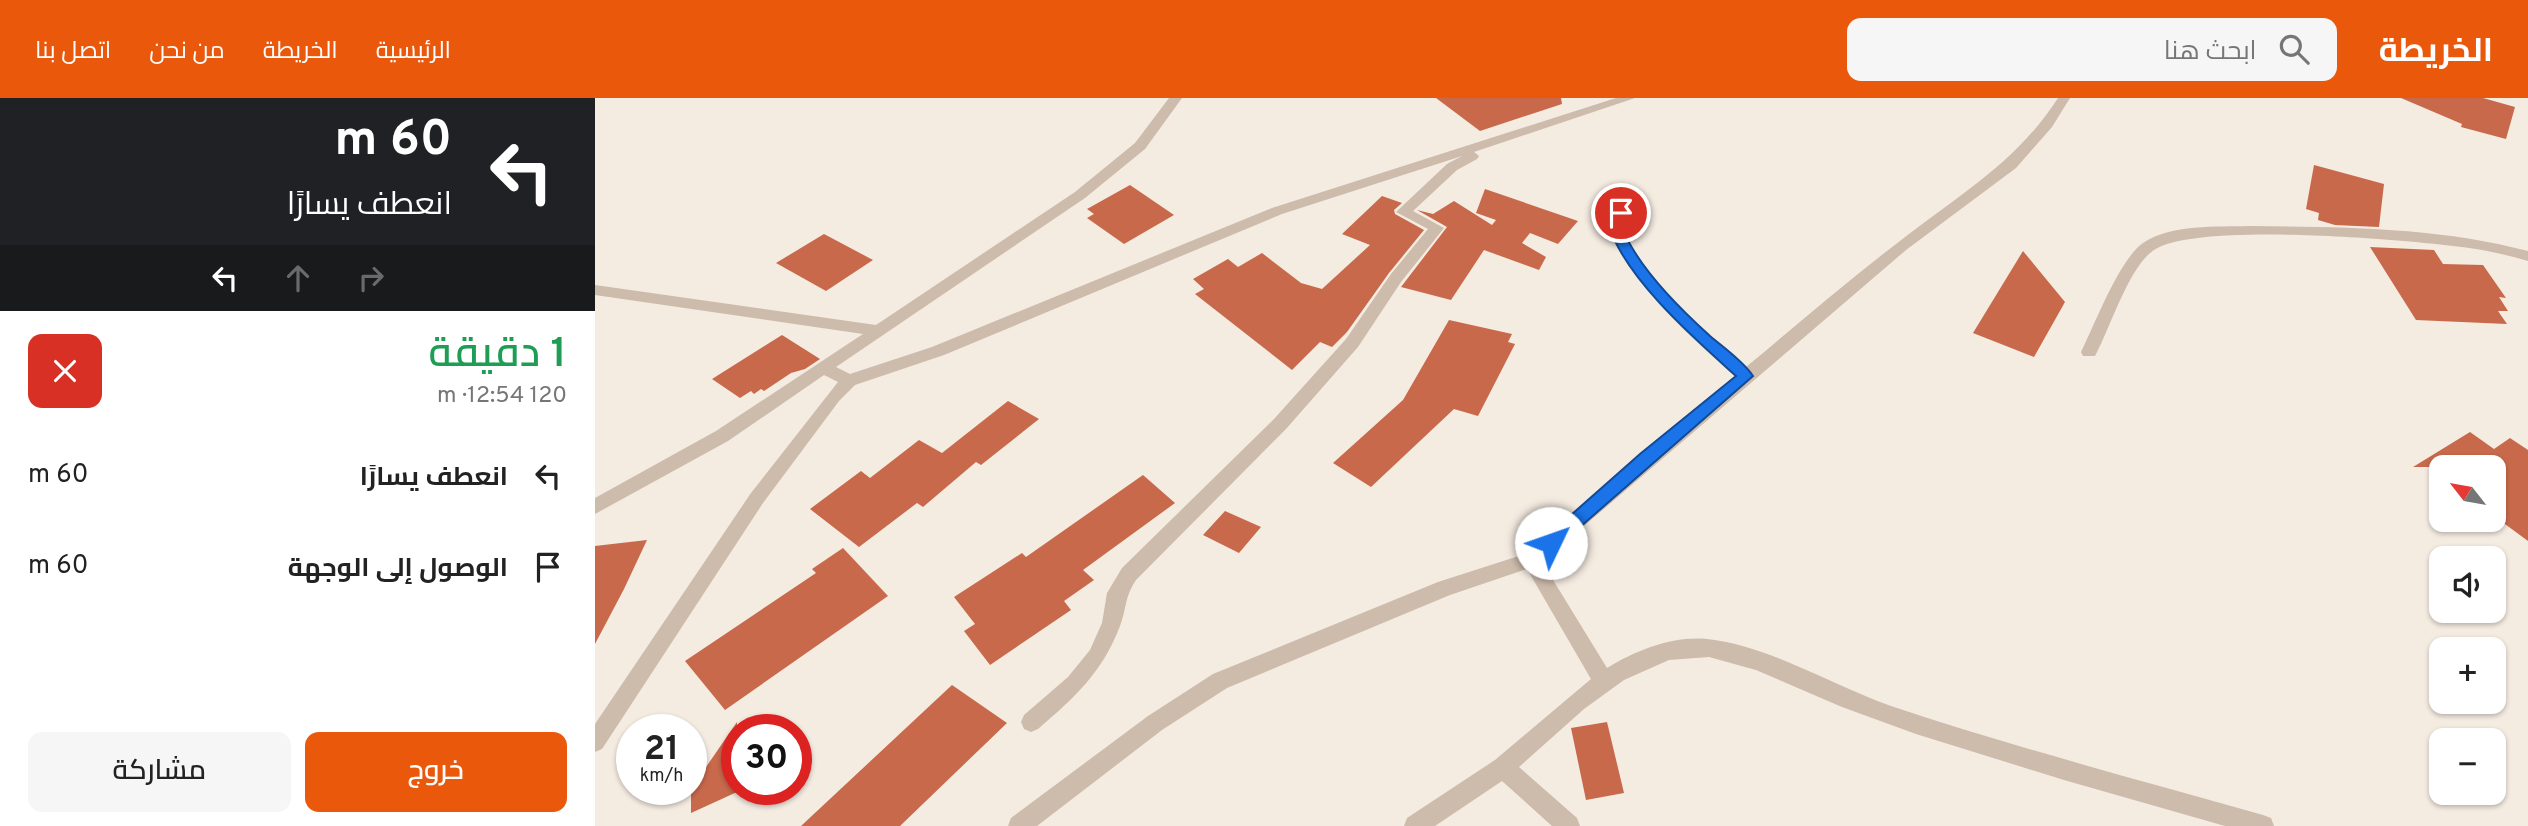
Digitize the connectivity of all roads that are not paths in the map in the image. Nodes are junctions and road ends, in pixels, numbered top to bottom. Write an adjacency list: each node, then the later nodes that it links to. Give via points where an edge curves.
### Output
1 (1176, 98): 8 (street, via 1140,146 1080,195)
2 (1629, 98): 4 (street)
3 (2064, 98): 11 (street, via 2034,144 1987,186 1919,232)
4 (1508, 137): 12 (street, via 1277,211 938,351); 16 (street, via 1452,167 1403,212 1437,228 1352,343 1280,424 1129,574 1117,593 1112,623 1097,656 1075,684)
5 (1639, 198): 11 (street, via 1621,213 1615,227 1621,242 1665,300)
6 (2528, 256): 9 (street, via 2461,242 2330,232 2217,231 2161,238 2145,248 2133,265)
7 (595, 290): 8 (street)
8 (875, 330): 10 (street)
9 (2089, 352)
10 (821, 367): 12 (street); 13 (street, via 722,436)
11 (1746, 376): 14 (street)
12 (849, 381): 17 (street, via 757,498)
13 (595, 506)
14 (1531, 560): 15 (street); 19 (street, via 1433,593 1220,681 1155,723)
15 (1604, 681): 18 (street); 22 (street, via 1661,653 1692,648 1724,651 1865,707)
16 (1031, 722)
17 (595, 742)
18 (1503, 767): 20 (street); 21 (street)
19 (1019, 826)
20 (1415, 826)
21 (1569, 826)
22 (2263, 826)

